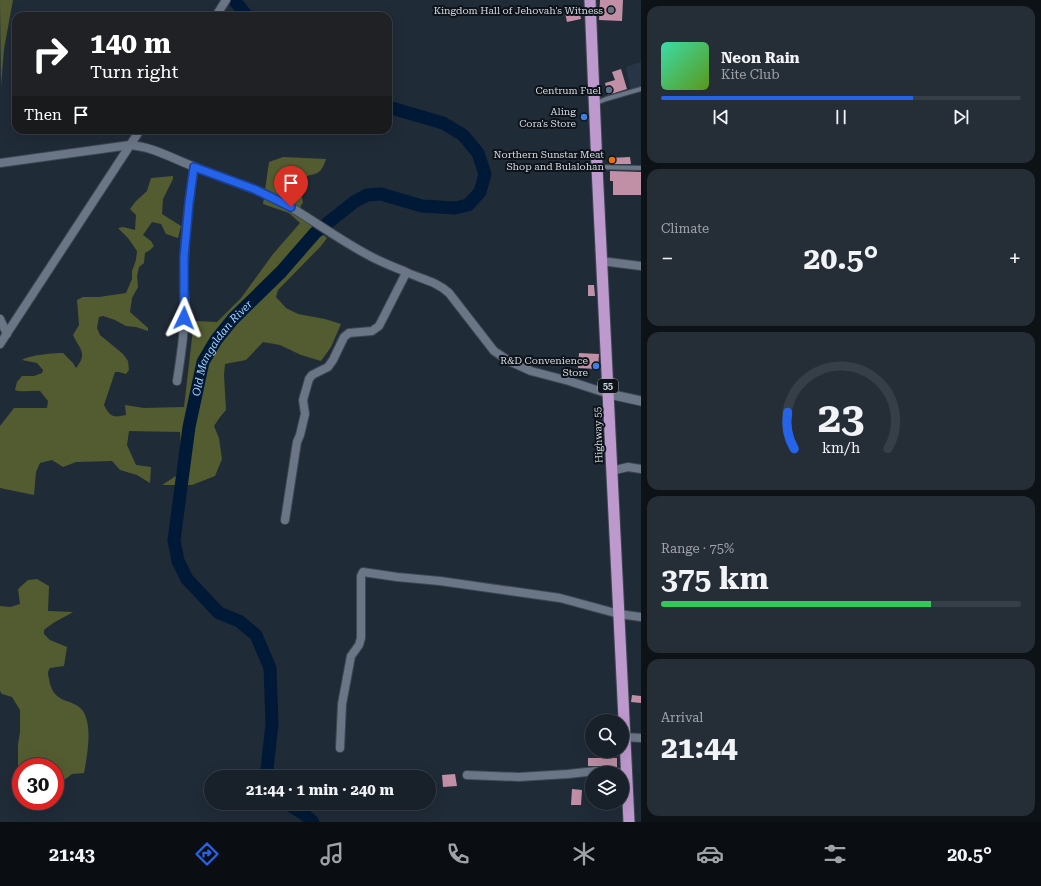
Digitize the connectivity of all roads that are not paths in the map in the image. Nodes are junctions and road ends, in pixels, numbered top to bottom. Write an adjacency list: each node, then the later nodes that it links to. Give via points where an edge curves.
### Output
1 (590, 0): 5 (highway, Highway 55 / 55)
2 (225, 1): 3 (street)
3 (218, 12)
4 (641, 89): 5 (lane)
5 (594, 104): 10 (highway, Highway 55 / 55)
6 (137, 134): 7 (street)
7 (130, 145): 8 (street); 9 (street, via 162,152); 16 (street)
8 (0, 163)
9 (194, 167): 14 (street, via 262,192 371,257); 18 (street, via 184,257 185,304)
10 (597, 167): 11 (lane); 12 (highway, Highway 55 / 55)
11 (641, 168)
12 (601, 261): 13 (street); 19 (highway, Highway 55 / 55)
13 (641, 266)
14 (406, 273): 19 (street, via 434,282 449,293 494,351 509,362); 23 (street, via 379,326 372,331 349,333 344,337 328,367 312,375 310,379 303,400 305,414 297,442)
15 (0, 318): 16 (street)
16 (7, 334): 17 (street)
17 (0, 344)
18 (177, 381)
19 (608, 394): 20 (street); 22 (highway, Highway 55 / 55)
20 (641, 401)
21 (641, 469): 22 (street, via 628,467)
22 (611, 471): 24 (highway, Highway 55 / 55)
23 (286, 520)
24 (619, 614): 25 (street); 26 (highway, Highway 55 / 55); 29 (street, via 560,598 363,572 361,638 351,656 342,704)
25 (641, 617)
26 (623, 714)
27 (629, 737): 28 (street)
28 (641, 738)
29 (340, 748)
30 (585, 772): 31 (street, via 519,776)
31 (466, 775)
32 (628, 810): 33 (highway, Highway 55 / 55)
33 (628, 822)

